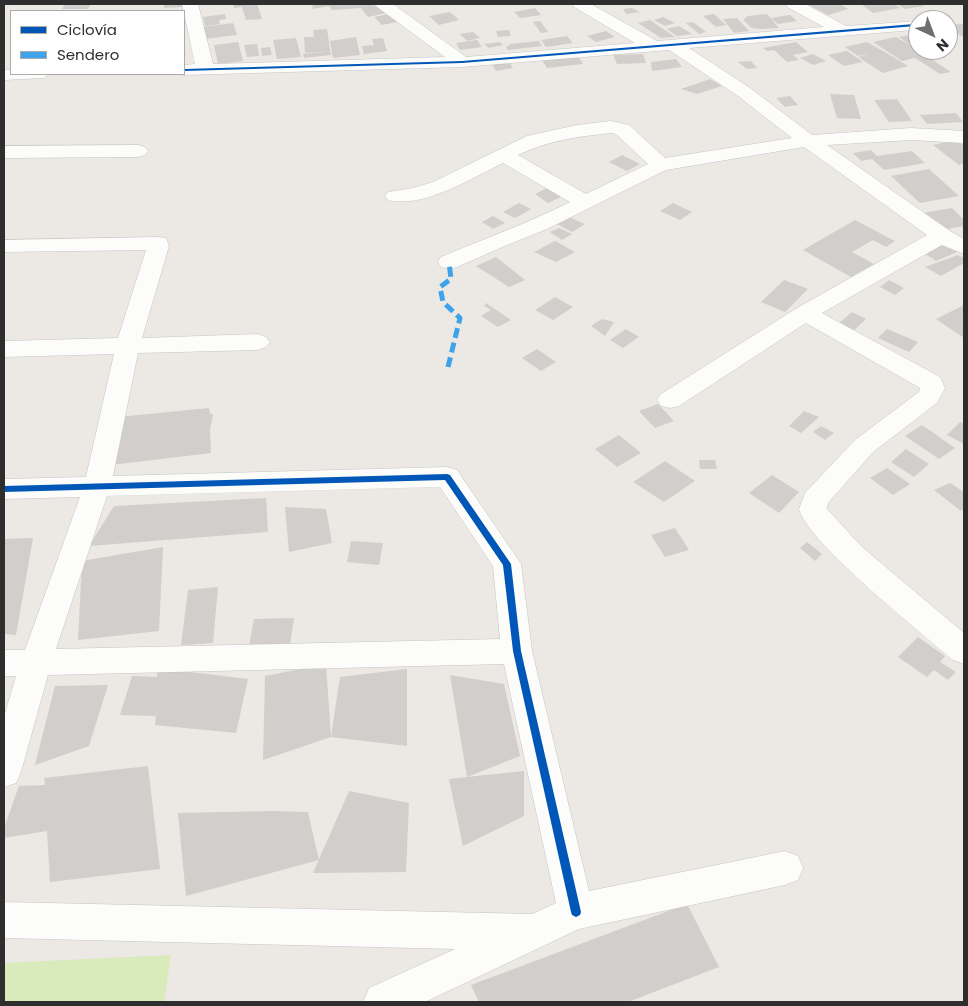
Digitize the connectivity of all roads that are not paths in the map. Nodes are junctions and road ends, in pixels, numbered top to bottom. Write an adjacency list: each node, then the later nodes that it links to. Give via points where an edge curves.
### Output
1 (190, 4): 10 (street)
2 (383, 4): 9 (street)
3 (580, 4): 8 (street)
4 (793, 4): 6 (street)
5 (908, 26): 6 (street)
6 (845, 32): 7 (street)
7 (674, 46): 8 (street); 13 (street, via 744,92)
8 (655, 47): 9 (street)
9 (462, 62): 10 (street)
10 (205, 69): 11 (street)
11 (185, 70)
12 (964, 137): 13 (street, via 911,134)
13 (808, 141): 17 (street); 20 (street)
14 (138, 151): 15 (street)
15 (4, 152)
16 (503, 155): 17 (street, via 534,140 611,128 622,130); 18 (street, via 440,186 416,194); 19 (street)
17 (661, 165): 19 (street)
18 (395, 196)
19 (584, 202): 23 (street, via 540,225)
20 (942, 236): 22 (street); 24 (street)
21 (4, 246): 26 (street, via 158,244)
22 (964, 248)
23 (449, 262)
24 (805, 313): 28 (street); 32 (street, via 931,383 933,388 928,397 864,446 815,500 813,509 815,516 852,554)
25 (258, 342): 26 (street)
26 (128, 345): 27 (street); 29 (street)
27 (4, 348)
28 (670, 400)
29 (97, 486): 30 (street); 31 (street, via 447,477 507,564); 33 (street)
30 (4, 489)
31 (517, 651): 33 (street); 37 (street)
32 (964, 651)
33 (36, 662): 34 (street); 35 (street)
34 (4, 663)
35 (4, 772)
36 (785, 868): 37 (street)
37 (576, 912): 39 (street)
38 (4, 920): 39 (street)
39 (531, 932): 40 (street)
40 (383, 1002)

